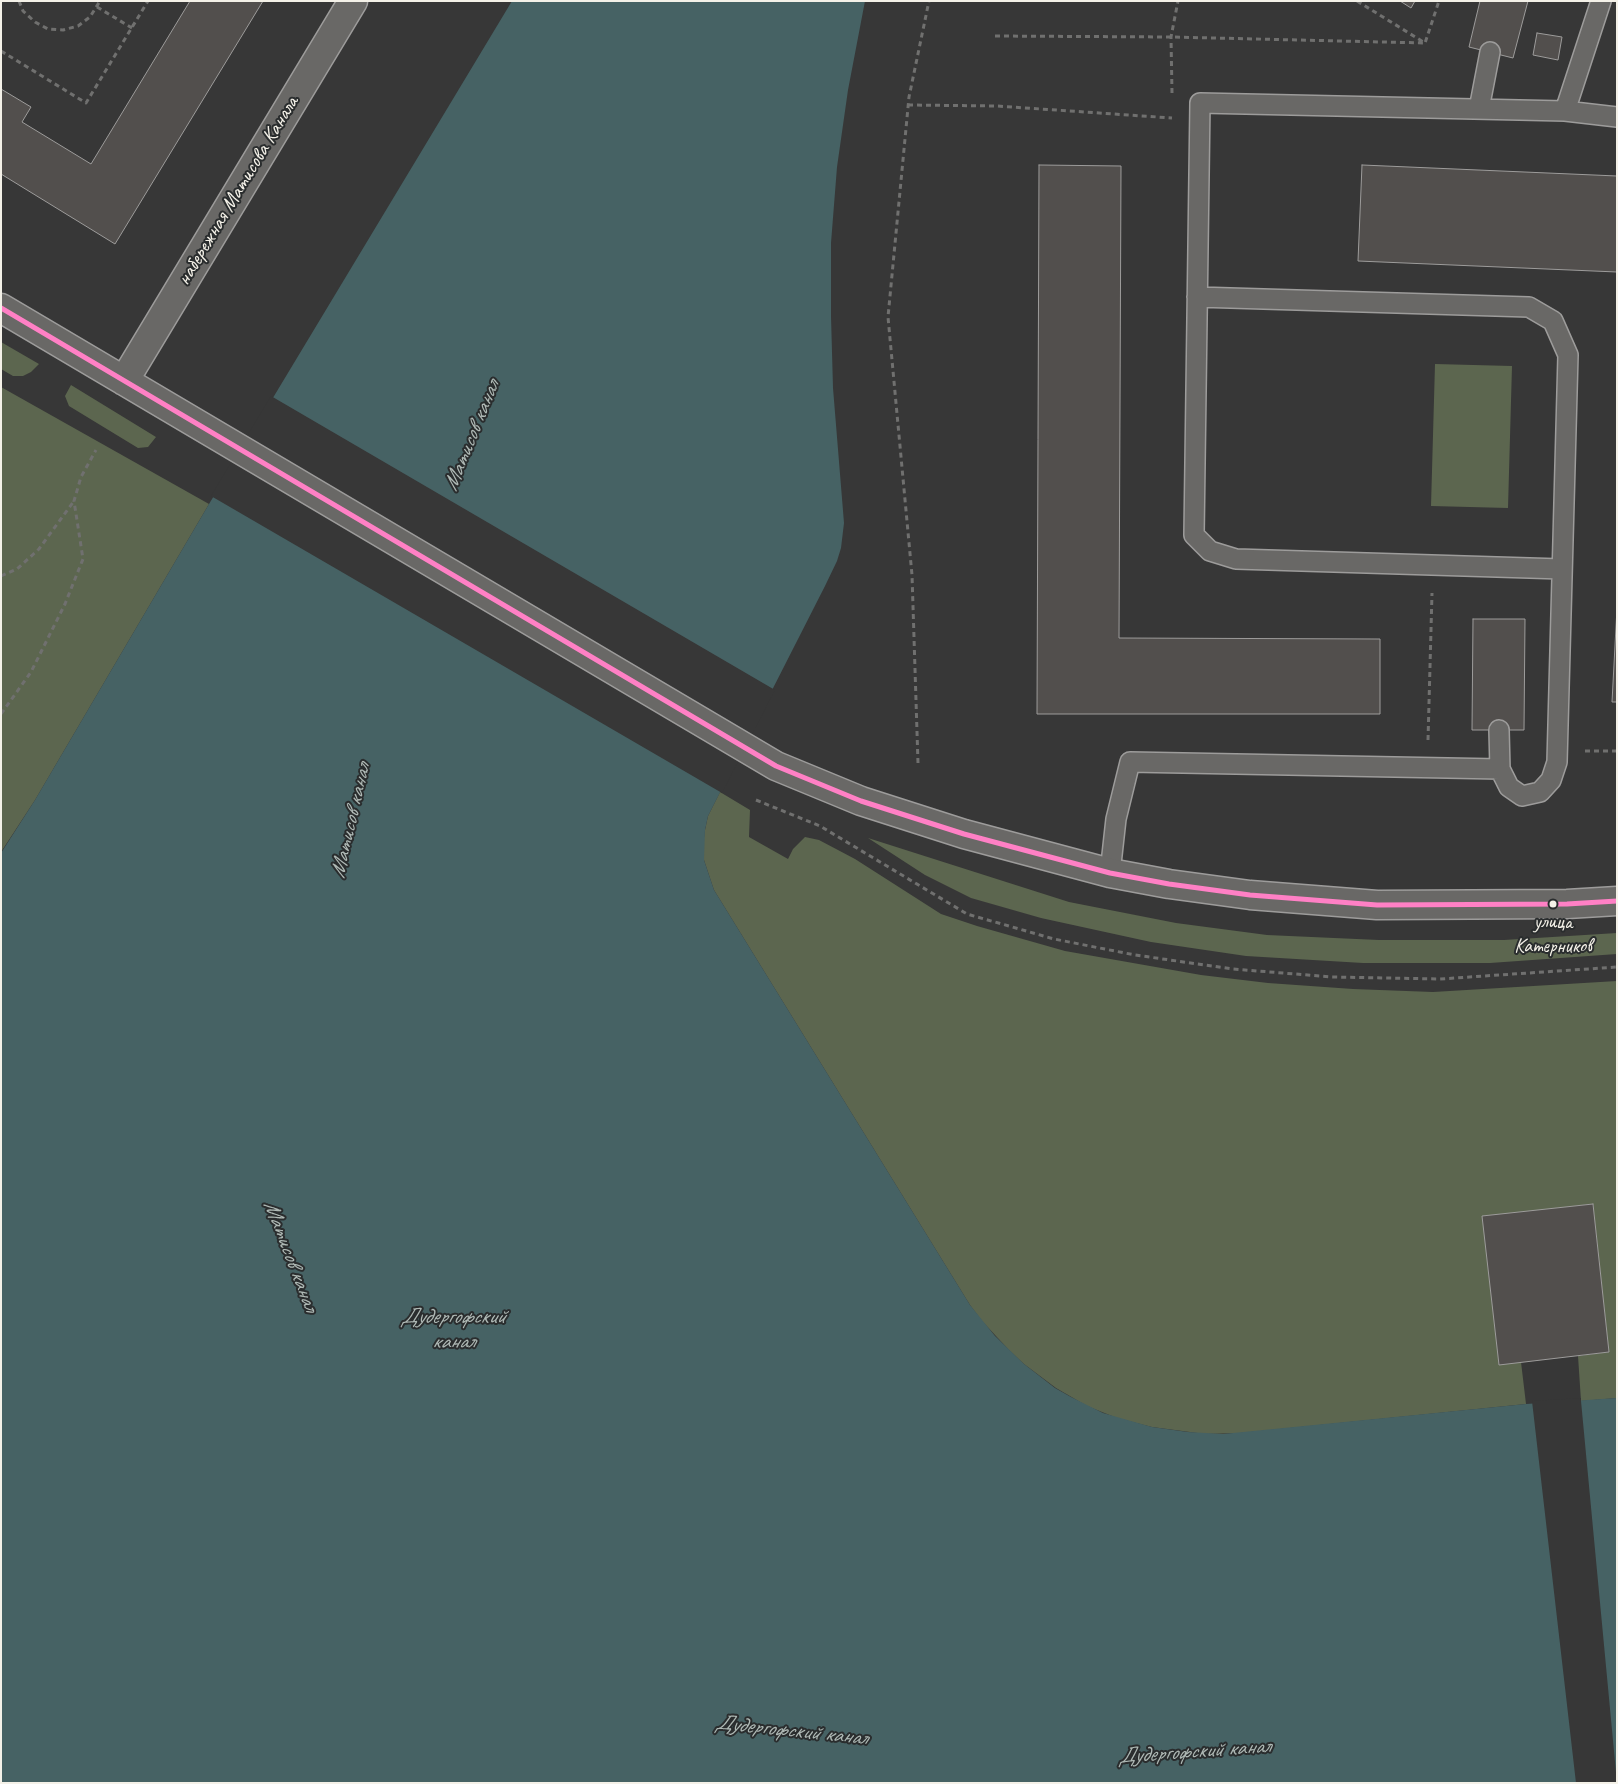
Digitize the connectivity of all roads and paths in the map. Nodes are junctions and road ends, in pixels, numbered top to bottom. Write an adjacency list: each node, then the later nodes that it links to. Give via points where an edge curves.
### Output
1 (19, 1): 10 (path, via 23,12 48,29 78,26)
2 (100, 1): 10 (path)
3 (148, 1): 11 (path)
4 (352, 1): 25 (street, набережная Матисова Канала)
5 (930, 1): 18 (path)
6 (1178, 1): 13 (path)
7 (1356, 1): 14 (path)
8 (1439, 1): 14 (path)
9 (1601, 1): 21 (lane)
10 (97, 7): 11 (path)
11 (132, 28): 15 (path, via 86,103)
12 (995, 36): 13 (path)
13 (1171, 37): 14 (path); 17 (path)
14 (1424, 43)
15 (1, 51)
16 (1490, 52): 20 (lane)
17 (1173, 100)
18 (908, 105): 19 (path, via 997,106 1173,118); 34 (path, via 888,317 912,575)
19 (1173, 109)
20 (1479, 109): 21 (lane); 23 (lane, via 1200,103)
21 (1565, 111): 22 (lane)
22 (1617, 118)
23 (1197, 298): 28 (lane, via 1529,307 1552,322 1568,354); 28 (lane, via 1194,535 1210,550 1236,559)
24 (1, 308): 25 (street)
25 (124, 381): 37 (street, via 776,766 861,801 973,837)
26 (96, 450): 27 (path, via 81,477)
27 (74, 501): 29 (path, via 39,549 17,569); 31 (path, via 83,559 31,672)
28 (1562, 569): 35 (lane, via 1557,762 1551,780 1540,792 1522,796 1508,787)
29 (1, 576)
30 (1432, 592): 33 (path)
31 (1, 714)
32 (1499, 730): 35 (lane)
33 (1428, 744)
34 (918, 763)
35 (1500, 769): 37 (lane, via 1130,762 1116,819)
36 (756, 800): 39 (path, via 820,826 967,914 1054,939 1135,955 1232,969 1332,977 1440,979)
37 (1110, 873): 38 (street, via 1250,895 1377,905)
38 (1617, 901)
39 (1617, 967)

